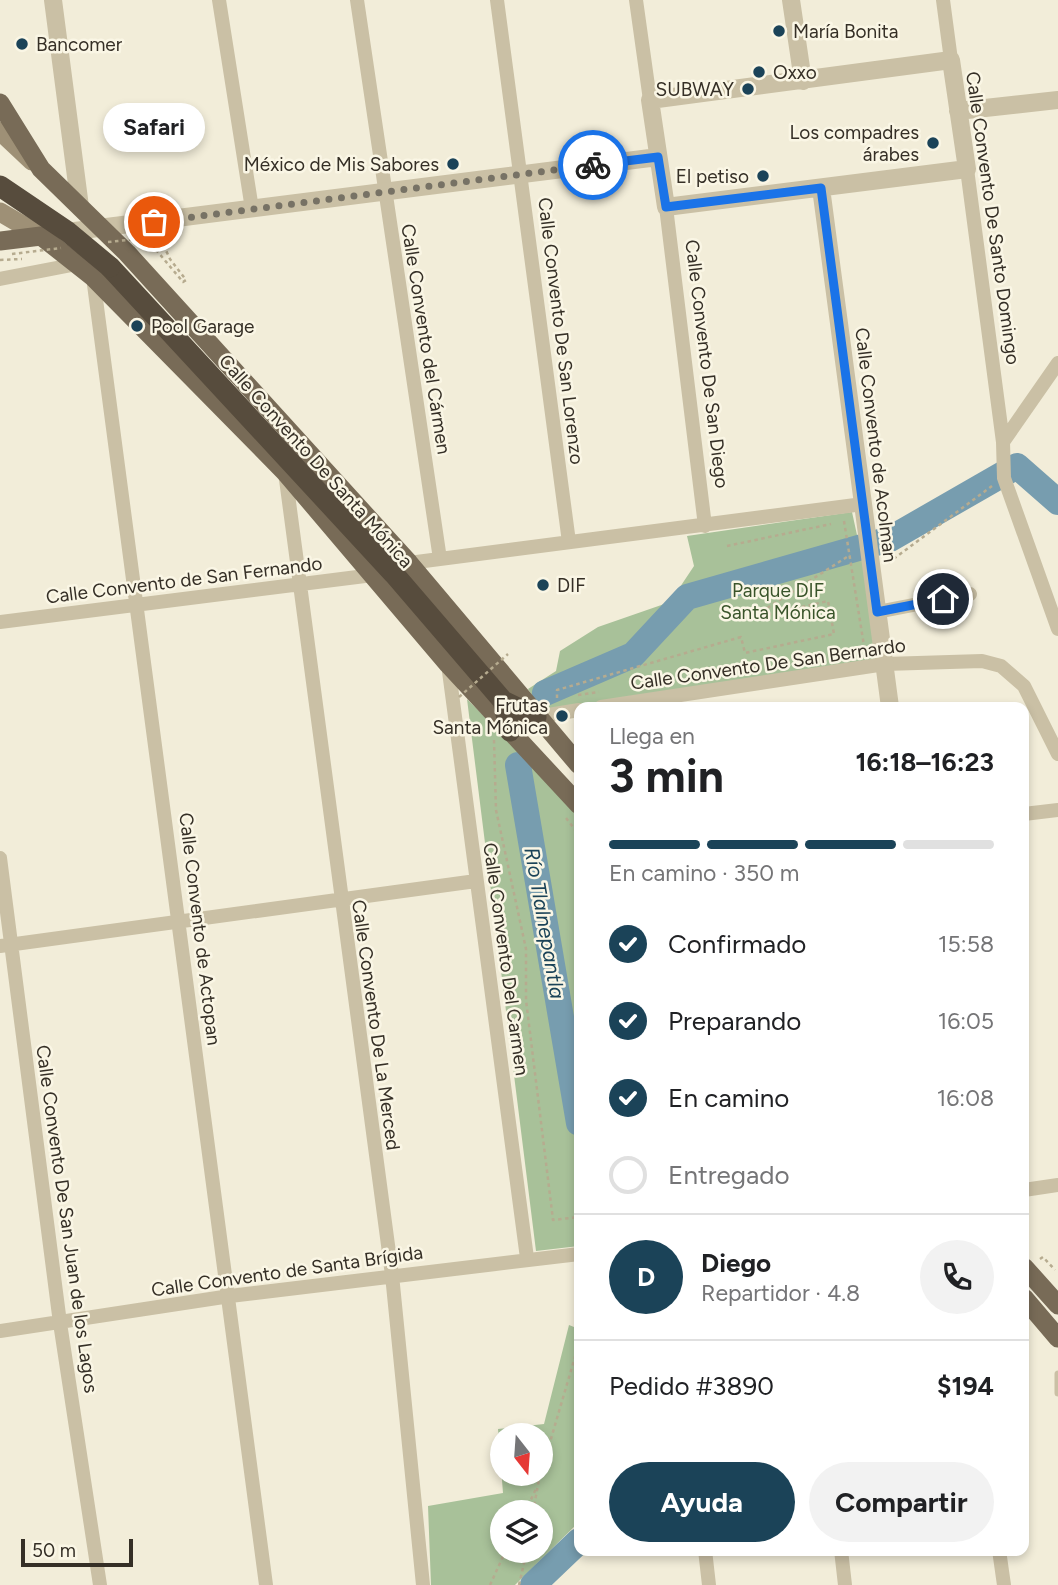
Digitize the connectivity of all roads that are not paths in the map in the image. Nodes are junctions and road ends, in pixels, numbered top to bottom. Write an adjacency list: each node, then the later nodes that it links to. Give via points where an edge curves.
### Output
1 (53, 0): 22 (street)
2 (219, 0): 24 (street)
3 (357, 0): 21 (street, Calle Convento del Cármen)
4 (498, 0): 18 (street, Calle Convento De San Lorenzo)
5 (636, 0): 10 (street, Calle Convento De San Diego)
6 (791, 0): 9 (street)
7 (943, 0): 8 (street, Calle Convento De Santo Domingo)
8 (951, 60): 9 (street); 13 (street, Calle Convento De Santo Domingo)
9 (803, 81): 10 (street)
10 (650, 100): 15 (street, Calle Convento De San Diego)
11 (1058, 100): 13 (street)
12 (0, 103): 16 (main road, Calle Convento De Santa Mónica)
13 (958, 111): 17 (street, Calle Convento De Santo Domingo)
14 (0, 131): 16 (main road, Calle Convento De Santa Mónica)
15 (658, 157): 18 (street); 23 (street, Calle Convento De San Diego)
16 (41, 169): 22 (main road, Calle Convento De Santa Mónica)
17 (967, 169): 20 (street); 33 (street, Calle Convento De Santo Domingo)
18 (521, 174): 21 (street); 37 (street, Calle Convento De San Lorenzo)
19 (0, 186): 39 (highway, bridge, via 110,267)
20 (821, 188): 23 (street); 35 (street, Calle Convento de Acolman)
21 (384, 192): 24 (street); 38 (street, Calle Convento del Cármen)
22 (80, 207): 26 (main road, Calle Convento De Santa Mónica)
23 (666, 207): 36 (street, Calle Convento De San Diego)
24 (252, 209): 26 (street, via 150,230)
25 (0, 212): 27 (main road)
26 (102, 228): 27 (street); 39 (main road, Calle Convento De Santa Mónica)
27 (41, 236): 28 (main road); 29 (main road, Calle Convento De Santa Mónica)
28 (0, 241)
29 (77, 264): 30 (main road, Calle Convento De Santa Mónica); 31 (street)
30 (93, 277): 34 (main road, Calle Convento De Santa Mónica); 43 (street, Calle Convento de Actopan)
31 (0, 279)
32 (1058, 363): 33 (street)
33 (1002, 449): 46 (street, Calle Convento De Santo Domingo, via 1004,478)
34 (285, 472): 40 (main road, Calle Convento De Santa Mónica); 41 (street, Calle Convento De La Merced)
35 (863, 504): 36 (street); 44 (street, Calle Convento de Acolman)
36 (705, 526): 37 (street)
37 (569, 542): 38 (street)
38 (440, 559): 39 (street)
39 (402, 569): 49 (highway); 53 (main road, Calle Convento De Santa Mónica)
40 (373, 575): 41 (street, Calle Convento de San Fernando); 47 (main road, Calle Convento De Santa Mónica)
41 (302, 586): 43 (street, Calle Convento de San Fernando); 62 (street, Calle Convento De La Merced)
42 (970, 594): 44 (street)
43 (139, 604): 45 (street, Calle Convento de San Fernando); 63 (street, Calle Convento de Actopan)
44 (877, 612): 48 (street, Calle Convento de Acolman)
45 (0, 622)
46 (1058, 629)
47 (448, 664): 54 (main road, Calle Convento De Santa Mónica); 61 (street, Calle Convento Del Carmen)
48 (885, 664): 50 (street, Calle Convento De San Bernardo); 51 (street, Calle Convento de Acolman); 55 (street, Calle Convento De San Bernardo, via 982,661 1001,666 1024,686)
49 (503, 701): 53 (highway); 54 (highway)
50 (634, 702)
51 (889, 702)
52 (574, 711): 53 (street)
53 (536, 717): 56 (main road, Calle Convento De Santa Mónica)
54 (502, 734): 57 (main road, Calle Convento De Santa Mónica)
55 (1058, 754)
56 (574, 759)
57 (571, 809)
58 (1058, 811): 59 (street)
59 (1029, 814)
60 (0, 858): 64 (street, Calle Convento De San Juan de los Lagos)
61 (476, 881): 62 (street); 68 (street, Calle Convento Del Carmen)
62 (339, 899): 63 (street); 70 (street, Calle Convento De La Merced)
63 (177, 922): 64 (street); 71 (street, Calle Convento de Actopan)
64 (5, 945): 74 (street, Calle Convento De San Juan de los Lagos)
65 (1058, 1185): 66 (street)
66 (1029, 1189)
67 (574, 1254): 68 (street, Calle Convento de Santa Brígida)
68 (527, 1258): 70 (street, Calle Convento de Santa Brígida)
69 (1029, 1273): 73 (main road)
70 (392, 1275): 71 (street, Calle Convento de Santa Brígida); 84 (street, Calle Convento De La Merced)
71 (230, 1296): 74 (street, Calle Convento de Santa Brígida); 83 (street, Calle Convento de Actopan)
72 (1029, 1304): 76 (main road)
73 (1058, 1305)
74 (60, 1323): 75 (street, Calle Convento de Santa Brígida); 82 (street, Calle Convento De San Juan de los Lagos)
75 (0, 1331)
76 (1058, 1338)
77 (1058, 1374): 78 (lane)
78 (1058, 1393)
79 (706, 1556): 85 (street)
80 (842, 1556): 86 (street)
81 (1000, 1556): 87 (street)
82 (100, 1585)
83 (266, 1585)
84 (423, 1585)
85 (709, 1585)
86 (845, 1585)
87 (1004, 1585)

